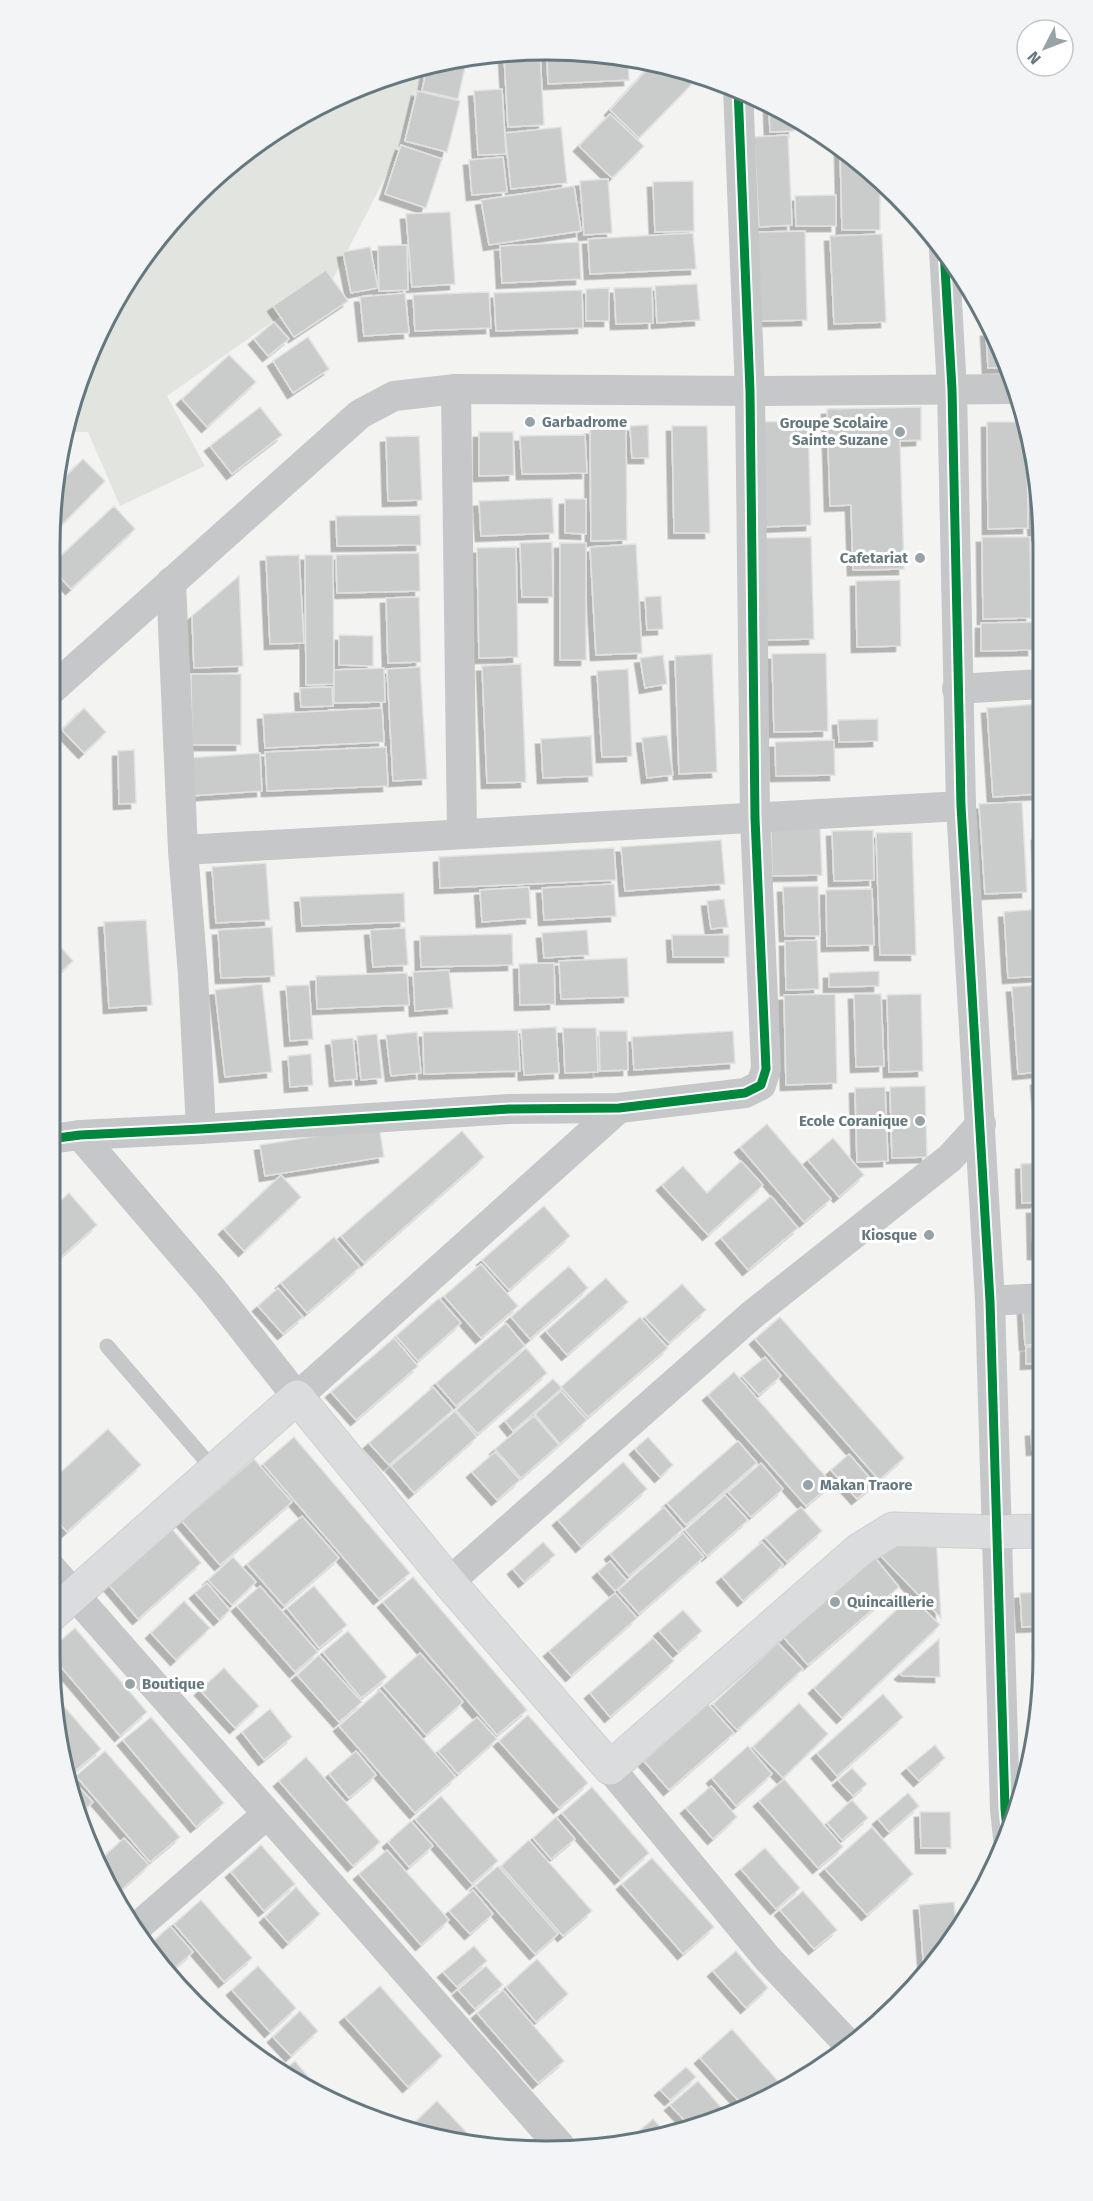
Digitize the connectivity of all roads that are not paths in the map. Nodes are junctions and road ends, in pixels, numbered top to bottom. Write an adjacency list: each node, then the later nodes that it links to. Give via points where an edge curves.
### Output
1 (738, 99): 6 (street)
2 (945, 268): 4 (street)
3 (456, 389): 6 (street); 7 (street, via 394,396 360,414); 13 (street)
4 (952, 389): 5 (street); 6 (street); 10 (street)
5 (1007, 389)
6 (750, 391): 12 (street)
7 (171, 582): 8 (street); 14 (street)
8 (60, 682)
9 (1033, 684): 10 (street)
10 (957, 688): 11 (street)
11 (962, 806): 12 (street); 16 (street)
12 (755, 818): 13 (street); 15 (street, via 766,1069 761,1085 745,1094)
13 (462, 834): 14 (street)
14 (183, 850): 17 (street)
15 (619, 1108): 17 (street, via 497,1109); 23 (street)
16 (981, 1124): 21 (street); 28 (street, via 950,1158 753,1314)
17 (201, 1129): 18 (street)
18 (80, 1135): 19 (street); 23 (street, via 212,1289)
19 (60, 1138)
20 (1033, 1299): 21 (street)
21 (990, 1301): 26 (street)
22 (107, 1346): 24 (lane)
23 (297, 1397): 24 (street); 28 (street)
24 (214, 1470): 29 (street)
25 (1033, 1531): 26 (street)
26 (997, 1532): 31 (street, via 893,1529 859,1550); 32 (street)
27 (60, 1578): 29 (street)
28 (449, 1582): 31 (street)
29 (74, 1594): 30 (street); 33 (street)
30 (60, 1607)
31 (610, 1768): 35 (street, via 767,1958)
32 (1011, 1799)
33 (267, 1814): 34 (street); 36 (street)
34 (141, 1924)
35 (844, 2039)
36 (555, 2141)

